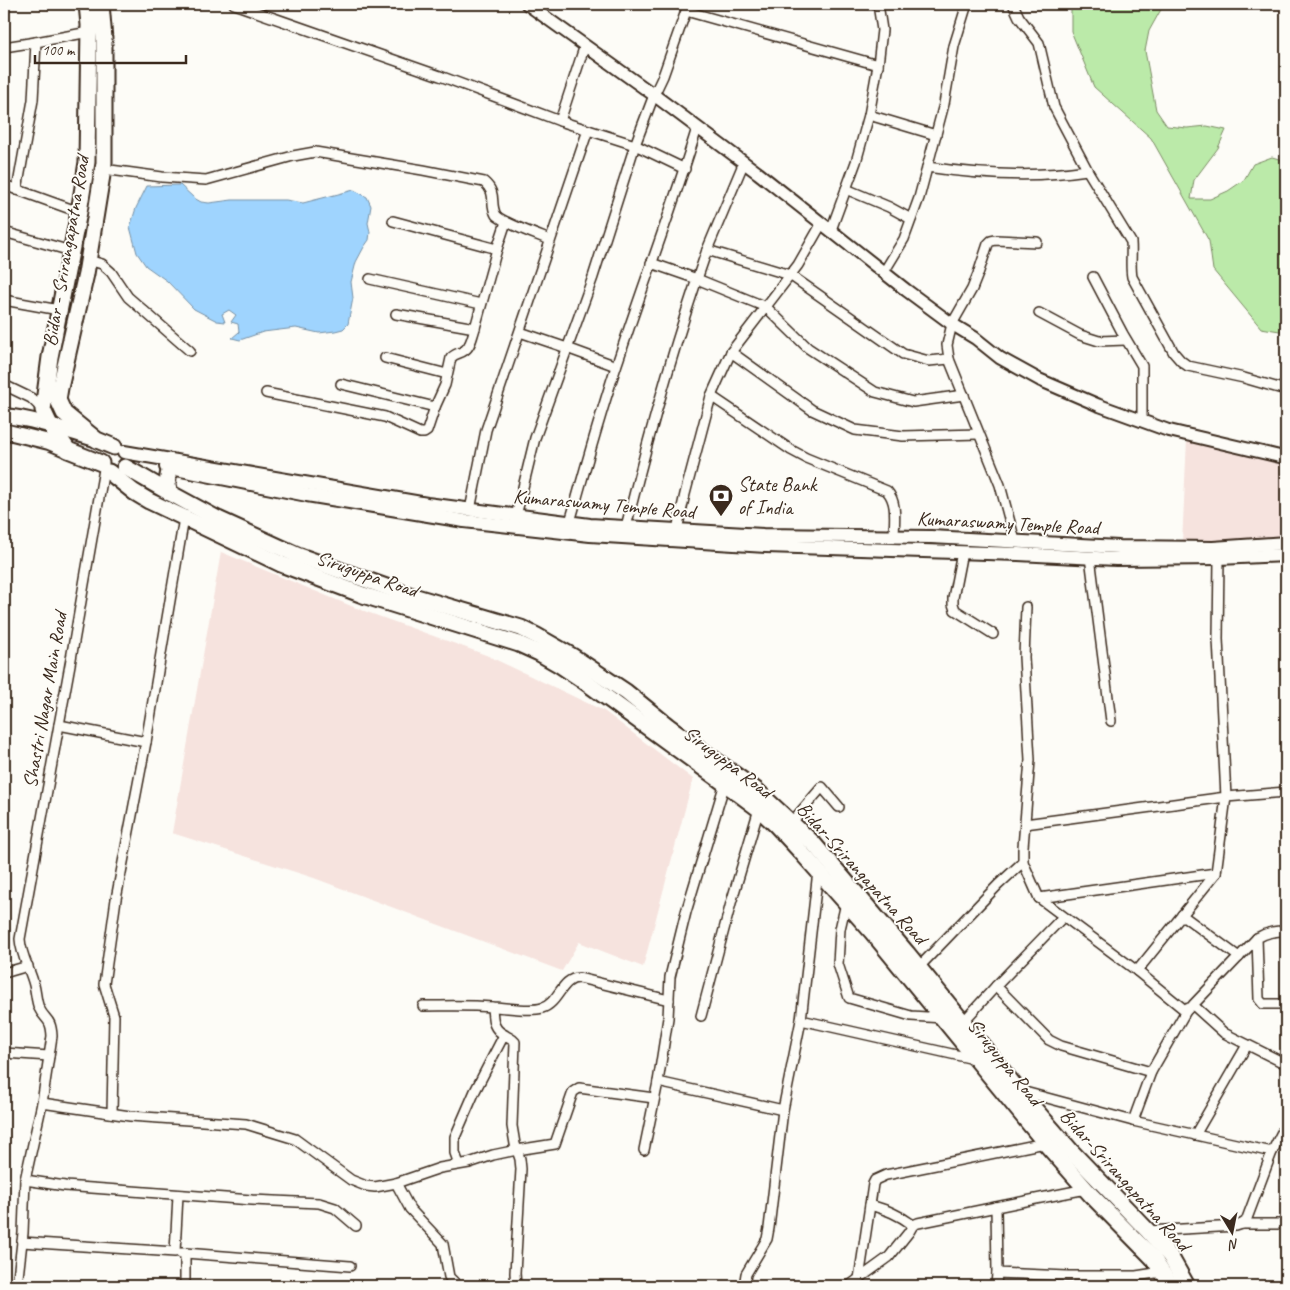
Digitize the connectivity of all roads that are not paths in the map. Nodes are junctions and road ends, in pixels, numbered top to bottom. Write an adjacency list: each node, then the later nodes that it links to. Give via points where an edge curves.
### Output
1 (87, 4): 10 (highway)
2 (101, 4): 24 (highway, Bidar - Srirangapatna Road, via 104,39)
3 (234, 4): 8 (street)
4 (527, 4): 12 (street)
5 (878, 4): 14 (street, via 882,30)
6 (967, 4): 20 (street, via 954,46)
7 (1013, 4): 26 (street, via 1039,44 1054,106)
8 (255, 7): 17 (street)
9 (687, 7): 14 (street); 15 (street)
10 (89, 32): 11 (street); 30 (highway, via 87,162)
11 (36, 42): 13 (street); 29 (street, via 33,100)
12 (585, 45): 15 (street); 17 (street)
13 (4, 47)
14 (878, 65): 16 (street)
15 (654, 95): 18 (street); 21 (street)
16 (869, 115): 20 (street); 28 (street)
17 (560, 120): 19 (street)
18 (697, 128): 22 (street); 25 (street)
19 (588, 130): 21 (street); 36 (street)
20 (936, 135): 23 (street)
21 (635, 145): 25 (street); 58 (street)
22 (744, 162): 34 (street); 39 (street)
23 (927, 167): 26 (street, via 990,174 1064,174); 31 (street)
24 (103, 169): 33 (street, via 206,180 316,152 484,182 492,194 497,216); 41 (highway, Bidar - Srirangapatna Road)
25 (685, 169): 42 (street)
26 (1088, 170): 67 (street, via 1131,242 1132,277 1181,361 1188,366)
27 (4, 185): 29 (street)
28 (846, 189): 31 (street); 34 (street)
29 (17, 190): 30 (street)
30 (79, 212): 40 (highway)
31 (911, 219): 43 (street, via 904,239)
32 (393, 221): 38 (street)
33 (506, 222): 36 (street); 38 (street)
34 (827, 227): 43 (street); 44 (street)
35 (4, 232): 40 (street)
36 (550, 240): 56 (street)
37 (1037, 242): 54 (street, via 991,241 972,289)
38 (497, 249): 49 (street)
39 (708, 250): 44 (street); 47 (street)
40 (71, 251): 51 (highway)
41 (88, 260): 59 (street, via 102,264 111,272 128,297); 73 (highway, Bidar - Srirangapatna Road, via 58,400)
42 (651, 263): 47 (street); 63 (street)
43 (884, 272): 54 (street)
44 (790, 275): 50 (street); 62 (street, via 904,354 929,361)
45 (1093, 277): 57 (street)
46 (370, 279): 49 (street)
47 (697, 279): 50 (street); 90 (street, via 643,456)
48 (4, 300): 51 (street)
49 (481, 304): 55 (street)
50 (766, 307): 60 (street); 69 (street, via 808,348 875,392 913,402)
51 (59, 310): 72 (highway)
52 (1039, 313): 57 (street, via 1080,335 1099,341)
53 (396, 314): 55 (street)
54 (952, 324): 62 (street, via 947,345); 75 (street, via 1000,358 1040,380)
55 (475, 328): 64 (street, via 469,346 451,358)
56 (520, 332): 58 (street); 86 (street, via 486,430)
57 (1126, 340): 75 (street, via 1142,366)
58 (567, 348): 63 (street); 87 (street, via 535,438)
59 (190, 351)
60 (731, 352): 70 (street); 78 (street, via 812,410 855,430 903,436)
61 (385, 358): 64 (street)
62 (949, 359): 69 (street)
63 (616, 366): 89 (street)
64 (447, 374): 71 (street)
65 (341, 384): 71 (street)
66 (4, 385): 72 (street, via 31,398)
67 (1286, 390)
68 (266, 393): 71 (street, via 385,417 420,433 427,431)
69 (964, 395): 78 (street)
70 (711, 396): 91 (street); 92 (street, via 798,454 887,491 894,502)
71 (435, 407)
72 (44, 410): 76 (highway)
73 (64, 413): 79 (highway, Bidar-Srirangapatna Road)
74 (10, 417): 76 (main road)
75 (1142, 421): 82 (street)
76 (50, 425): 79 (main road); 80 (highway)
77 (9, 432): 80 (main road)
78 (979, 434): 93 (street, via 1000,485)
79 (97, 440): 81 (highway, Bidar-Srirangapatna Road)
80 (68, 450): 84 (highway, Siruguppa Road)
81 (123, 456): 83 (main road); 84 (highway, via 123,470 116,473); 84 (highway, via 107,449 102,455); 85 (highway, Bidar-Srirangapatna Road)
82 (1286, 458)
83 (167, 463): 85 (highway); 86 (main road, Kumaraswamy Temple Road); 95 (main road, Kumaraswamy Temple Road, via 205,474 307,494 464,521 590,535 766,546)
84 (105, 468): 88 (highway, Siruguppa Road, via 142,496); 102 (street, Shastri Nagar Main Road)
85 (170, 493): 109 (highway, Bidar-Srirangapatna Road, via 297,556 538,636 626,692 756,790)
86 (470, 510): 87 (main road, Kumaraswamy Temple Road)
87 (516, 516): 89 (main road, Kumaraswamy Temple Road)
88 (184, 518): 103 (street); 104 (highway, Siruguppa Road, via 281,564 363,596 539,653 584,681)
89 (570, 522): 90 (main road, Kumaraswamy Temple Road)
90 (626, 527): 91 (main road, Kumaraswamy Temple Road)
91 (677, 530): 92 (main road, Kumaraswamy Temple Road, via 763,535)
92 (894, 536): 93 (main road, Kumaraswamy Temple Road)
93 (1015, 541): 94 (main road, Kumaraswamy Temple Road, via 1213,548)
94 (1286, 543)
95 (962, 552): 97 (main road, Kumaraswamy Temple Road); 100 (street, via 952,604 955,610)
96 (1286, 555): 98 (main road, Kumaraswamy Temple Road)
97 (1090, 557): 98 (main road, Kumaraswamy Temple Road); 101 (street)
98 (1219, 558): 106 (street, via 1218,639)
99 (1026, 607): 110 (street, via 1024,657 1030,760)
100 (993, 634)
101 (1111, 721)
102 (59, 725): 103 (street); 121 (street, Shastri Nagar Main Road, via 20,939)
103 (146, 742): 147 (street, via 116,899 104,984 114,1016)
104 (725, 783): 108 (highway, Siruguppa Road); 126 (street, via 686,912 670,977)
105 (1286, 792): 106 (street)
106 (1226, 797): 110 (street); 113 (street)
107 (838, 807): 109 (street, via 822,787)
108 (759, 809): 112 (highway, Siruguppa Road); 131 (street)
109 (791, 823): 122 (highway, Bidar-Srirangapatna Road)
110 (1025, 824): 111 (street)
111 (1023, 862): 114 (street); 122 (street)
112 (818, 871): 115 (highway, Siruguppa Road); 133 (street)
113 (1216, 874): 114 (street); 116 (street)
114 (1038, 898): 117 (street)
115 (846, 902): 132 (highway, Siruguppa Road); 132 (street, via 838,964 849,998 911,1016)
116 (1182, 915): 120 (street); 123 (street)
117 (1064, 917): 123 (street); 125 (street)
118 (1286, 931): 119 (street, via 1266,933)
119 (1257, 938): 120 (street); 127 (street, via 1260,999 1263,1004)
120 (1239, 957): 130 (street)
121 (28, 966): 124 (street); 138 (street, Shastri Nagar Main Road, via 40,1009 52,1026)
122 (919, 967): 134 (highway, Bidar-Srirangapatna Road)
123 (1137, 972): 130 (street)
124 (4, 973)
125 (996, 986): 134 (street); 141 (street, via 1049,1040)
126 (669, 1000): 129 (street, via 573,978 555,1000 541,1009); 142 (street)
127 (1286, 1004)
128 (423, 1006): 129 (street)
129 (492, 1006): 135 (street, via 493,1024)
130 (1189, 1008): 136 (street); 141 (street)
131 (701, 1016)
132 (944, 1018): 139 (highway, Siruguppa Road)
133 (801, 1020): 139 (street); 146 (street)
134 (963, 1022): 143 (highway, Bidar-Srirangapatna Road)
135 (504, 1035): 152 (street, via 516,1042 512,1126); 155 (street, via 455,1137)
136 (1247, 1045): 140 (street); 150 (street)
137 (4, 1053): 138 (street)
138 (49, 1056): 145 (street, Shastri Nagar Main Road)
139 (977, 1059): 143 (highway, Siruguppa Road)
140 (1286, 1064)
141 (1152, 1072): 148 (street)
142 (658, 1082): 144 (street); 146 (street)
143 (1014, 1094): 148 (street); 151 (highway, Siruguppa Road); 166 (highway, Bidar-Srirangapatna Road)
144 (654, 1098): 152 (street, via 579,1088 573,1092 555,1144); 153 (street)
145 (42, 1102): 147 (street); 156 (street, Shastri Nagar Main Road)
146 (783, 1110): 178 (street, via 769,1228 746,1274)
147 (112, 1113): 157 (street, via 246,1124 295,1139 359,1184 375,1187)
148 (1133, 1121): 150 (street)
149 (1286, 1124): 154 (street)
150 (1195, 1135): 154 (street)
151 (1045, 1143): 158 (highway, Siruguppa Road); 160 (street, via 879,1177 873,1184)
152 (517, 1150): 155 (street); 177 (street, via 521,1169)
153 (644, 1150)
154 (1272, 1152): 162 (street, via 1246,1221)
155 (459, 1164): 157 (street)
156 (25, 1180): 159 (street); 167 (street, Shastri Nagar Main Road)
157 (396, 1183): 176 (street, via 410,1209 443,1244 449,1277)
158 (1086, 1189): 161 (street); 170 (highway, Siruguppa Road)
159 (178, 1195): 165 (street, via 319,1203 335,1208); 168 (street)
160 (870, 1205): 164 (street, via 894,1213); 173 (street)
161 (996, 1207): 164 (street); 171 (street)
162 (1242, 1224): 163 (street); 166 (street)
163 (1286, 1224)
164 (913, 1225): 173 (street, via 889,1257)
165 (356, 1226)
166 (1148, 1231): 183 (highway, Bidar-Srirangapatna Road, via 1170,1256)
167 (22, 1242): 168 (street); 174 (street, Shastri Nagar Main Road)
168 (180, 1252): 169 (street); 175 (street)
169 (350, 1266)
170 (1162, 1272): 172 (street, via 1136,1276); 182 (highway, Siruguppa Road)
171 (997, 1273): 172 (street); 180 (street)
172 (1067, 1276): 181 (street)
173 (859, 1279): 179 (street)
174 (17, 1286)
175 (185, 1286)
176 (458, 1286)
177 (516, 1286)
178 (744, 1286)
179 (849, 1286)
180 (996, 1286)
181 (1067, 1286)
182 (1172, 1286)
183 (1188, 1286)

